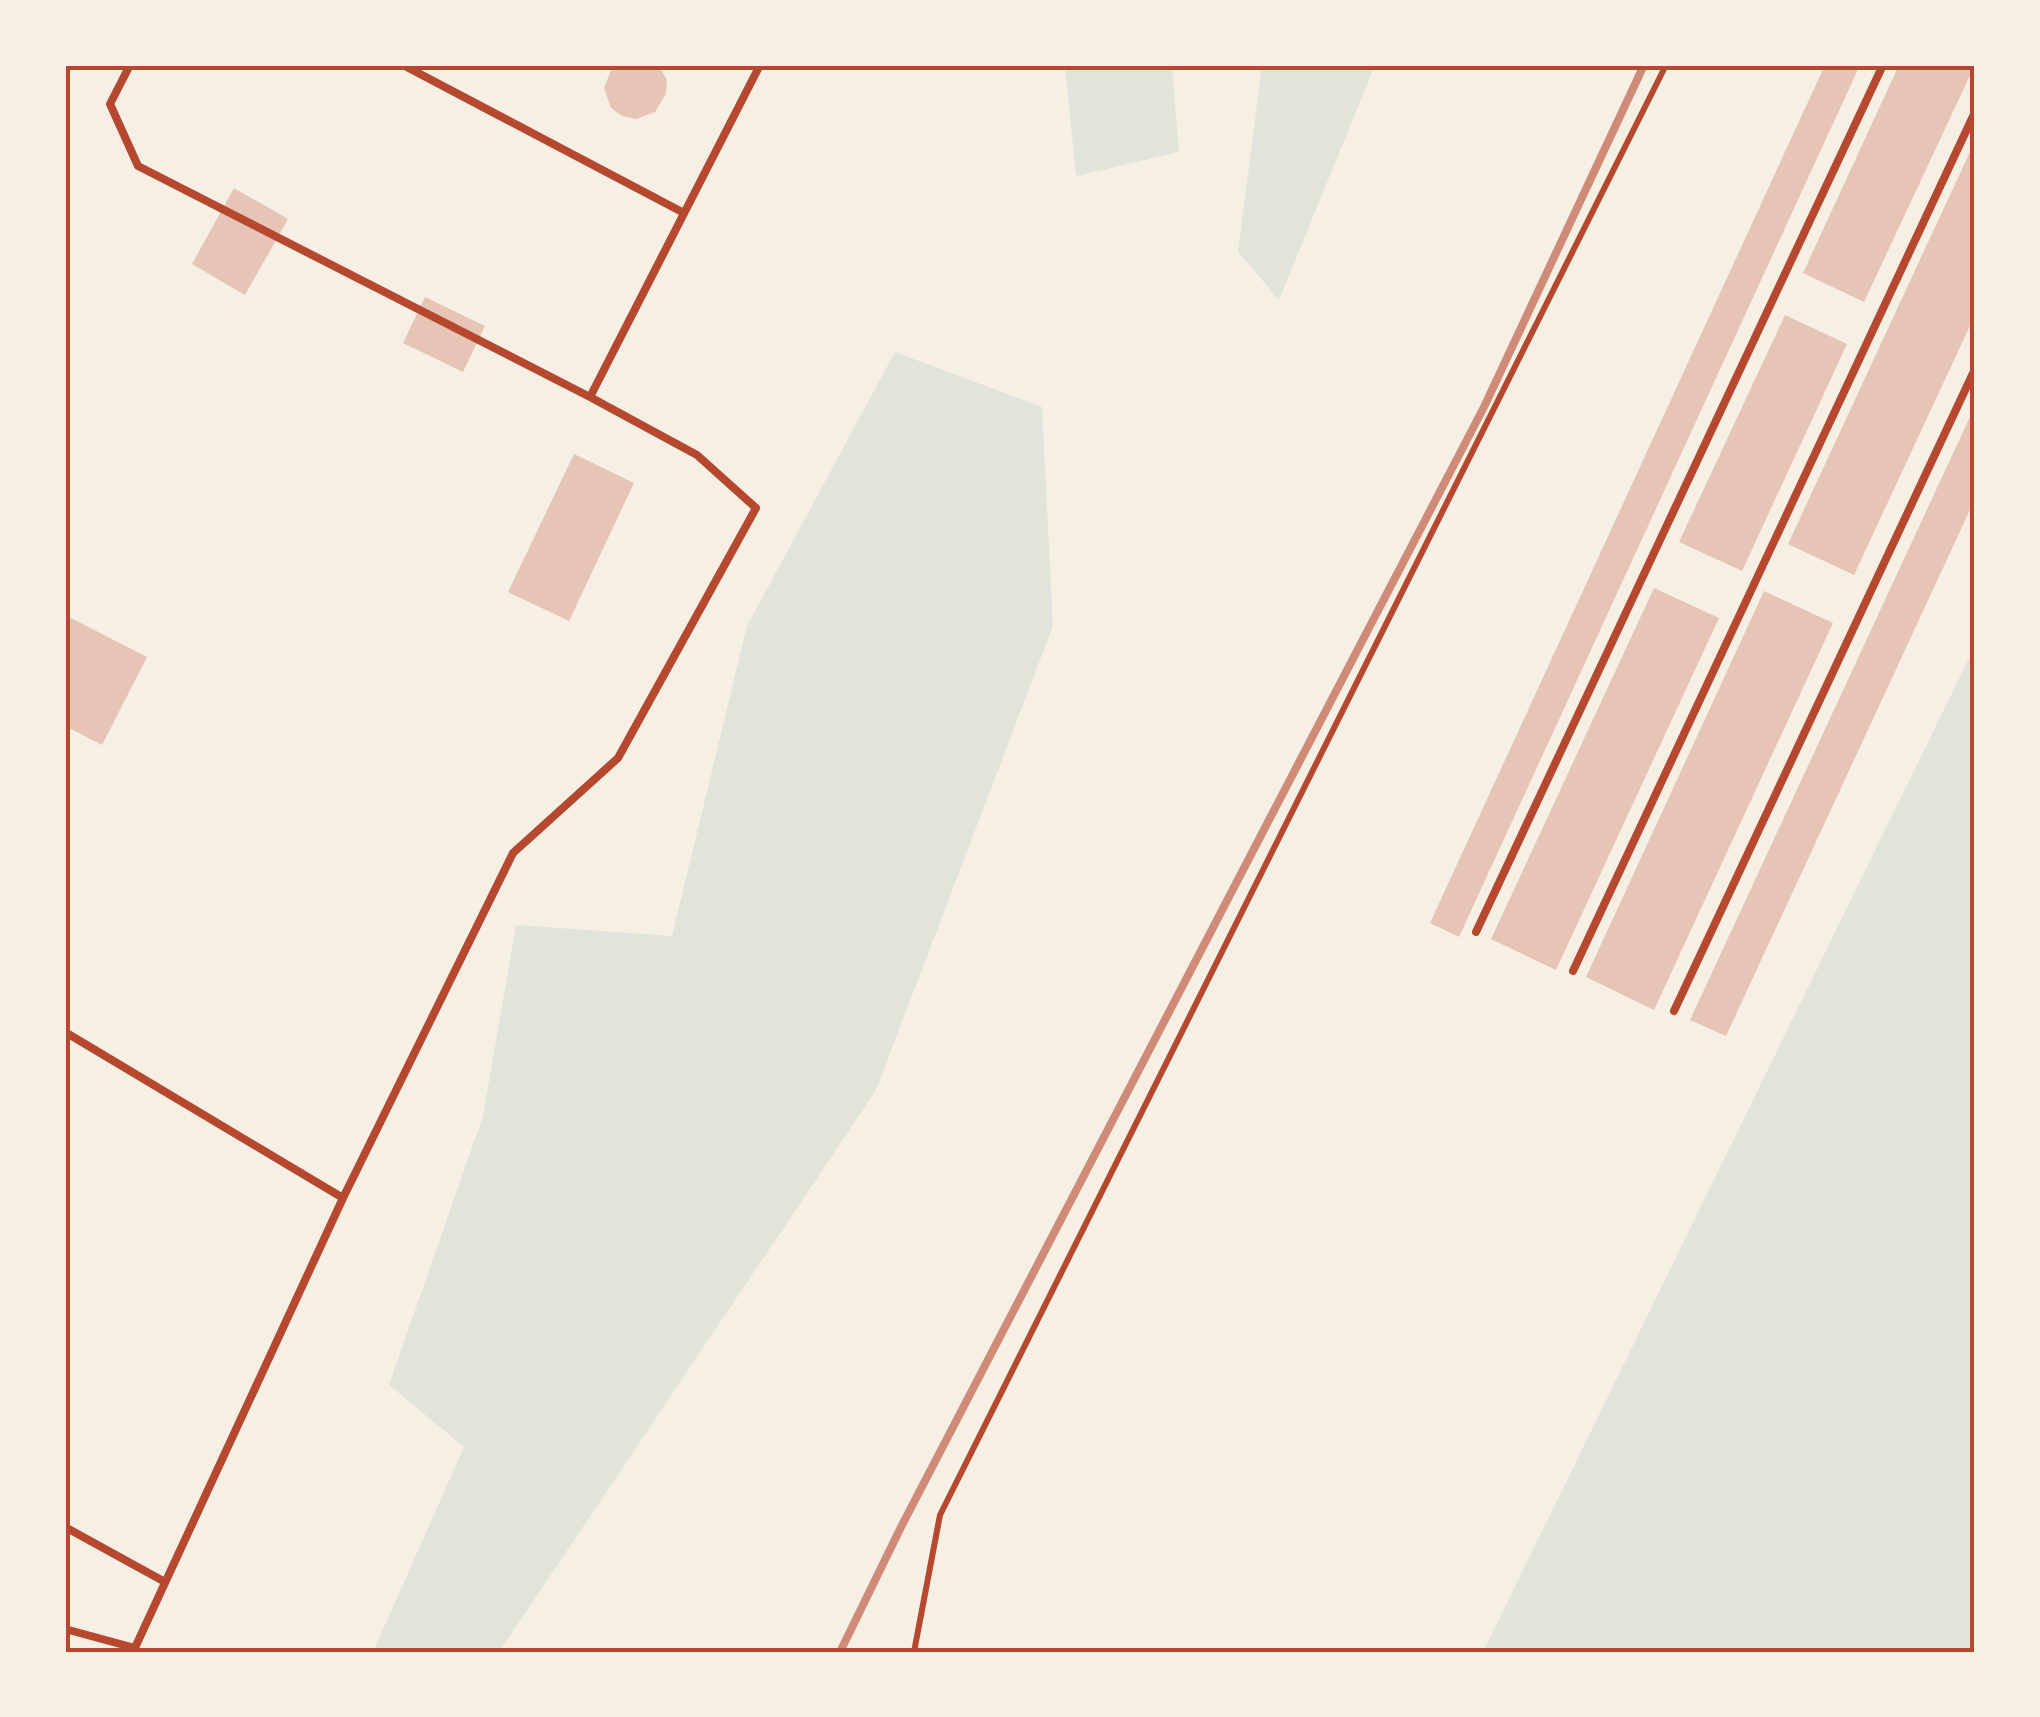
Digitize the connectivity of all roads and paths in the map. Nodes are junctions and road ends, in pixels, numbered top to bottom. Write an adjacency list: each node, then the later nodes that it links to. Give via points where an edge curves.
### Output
1 (130, 65): 9 (lane, via 110,104 138,166)
2 (403, 65): 7 (lane)
3 (760, 65): 7 (lane)
4 (1666, 65): 19 (path, via 940,1515)
5 (1883, 65): 10 (lane)
6 (1975, 112): 11 (lane)
7 (684, 213): 9 (lane)
8 (1975, 369): 12 (lane)
9 (590, 397): 14 (lane, via 697,455 756,508 618,758 514,853)
10 (1476, 932)
11 (1573, 971)
12 (1674, 1011)
13 (65, 1032): 14 (lane)
14 (343, 1198): 16 (lane)
15 (65, 1527): 16 (lane)
16 (165, 1582): 18 (lane)
17 (65, 1629): 18 (lane)
18 (134, 1650)
19 (914, 1652)

